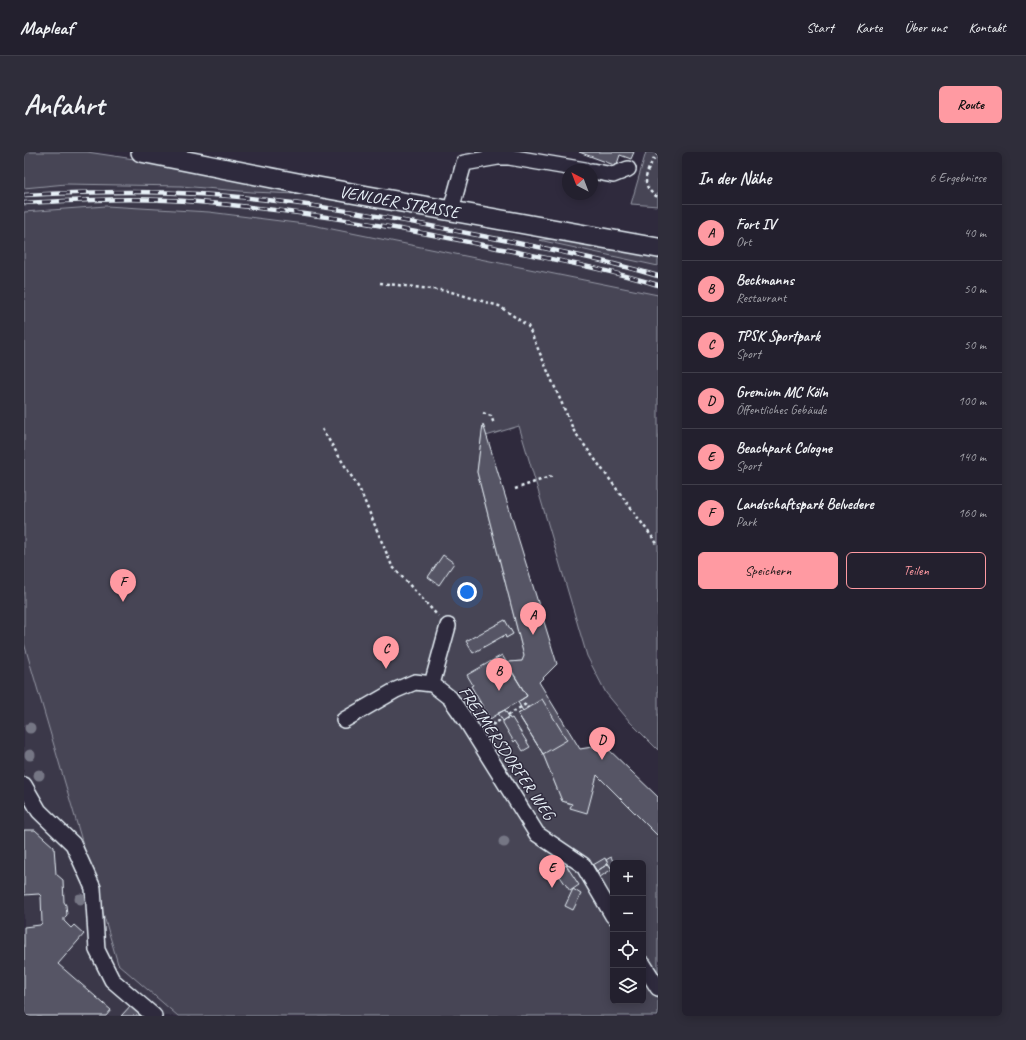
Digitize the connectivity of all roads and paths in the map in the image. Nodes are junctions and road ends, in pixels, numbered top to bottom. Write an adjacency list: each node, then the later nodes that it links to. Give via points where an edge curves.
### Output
1 (141, 152): 8 (main road, VENLOER STRASSE)
2 (658, 153): 7 (path, via 645,179 648,188)
3 (461, 157): 4 (lane, via 509,156); 8 (lane)
4 (562, 166)
5 (628, 169): 6 (lane, via 613,175)
6 (598, 172)
7 (658, 197)
8 (451, 210): 9 (main road, VENLOER STRASSE)
9 (658, 248)
10 (380, 283): 16 (path, via 448,291 499,306 528,326 574,431)
11 (483, 413): 12 (path, via 491,416)
12 (494, 424)
13 (322, 429): 17 (path, via 360,490 392,566)
14 (552, 476): 15 (path)
15 (515, 490)
16 (658, 544)
17 (448, 626): 18 (lane)
18 (432, 684): 22 (lane, FREIMERSDORFER WEG, via 415,682); 25 (lane, FREIMERSDORFER WEG, via 450,698 471,728 537,834 583,865)
19 (528, 708): 20 (path, via 526,704)
20 (508, 715)
21 (502, 719): 23 (path)
22 (344, 720)
23 (490, 726)
24 (24, 785): 28 (lane, via 39,811 73,844 93,888 97,950 112,980)
25 (610, 911)
26 (646, 968): 27 (lane)
27 (658, 988)
28 (154, 1016)

